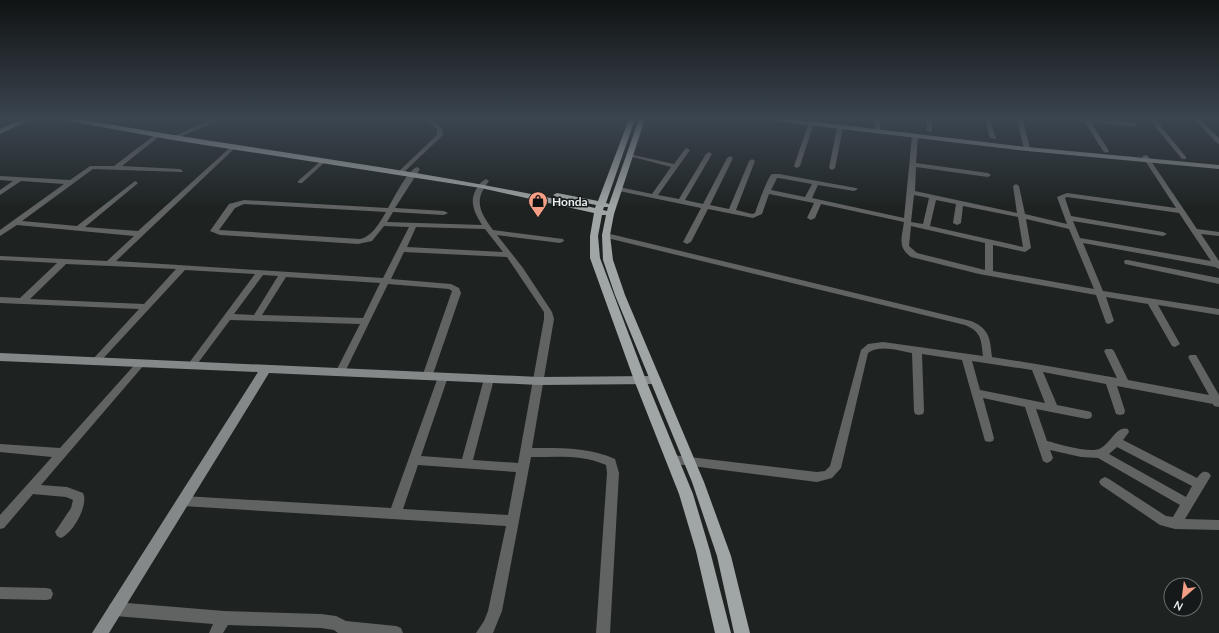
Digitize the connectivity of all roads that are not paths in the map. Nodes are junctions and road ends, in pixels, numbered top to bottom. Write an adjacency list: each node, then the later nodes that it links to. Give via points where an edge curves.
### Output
1 (141, 149): 27 (street)
2 (231, 149): 73 (street)
3 (249, 149): 21 (main road)
4 (275, 149): 30 (main road)
5 (426, 149): 30 (street)
6 (622, 149): 54 (main road)
7 (633, 149): 17 (main road)
8 (803, 149): 26 (street)
9 (836, 149): 29 (street)
10 (914, 149): 24 (street)
11 (1050, 149): 20 (main road)
12 (1067, 149): 15 (main road)
13 (1176, 149): 19 (street)
14 (687, 150): 25 (street)
15 (1106, 151): 20 (main road)
16 (709, 154): 50 (street)
17 (631, 155): 25 (street); 42 (main road)
18 (730, 158): 53 (street)
19 (1184, 158): 20 (main road); 23 (main road)
20 (1148, 159): 28 (main road); 56 (street)
21 (323, 161): 30 (main road); 37 (street)
22 (752, 161): 57 (street)
23 (1219, 161)
24 (913, 165): 33 (street); 45 (street)
25 (675, 166): 47 (street)
26 (797, 166)
27 (117, 167): 31 (street); 36 (street, via 92,167)
28 (1219, 167)
29 (832, 168)
30 (403, 170): 32 (main road)
31 (180, 171)
32 (415, 172): 40 (main road); 55 (street)
33 (988, 175)
34 (0, 178): 35 (street)
35 (20, 179): 36 (street); 46 (street)
36 (70, 182): 63 (street)
37 (300, 182)
38 (816, 182): 43 (street); 44 (street, via 774,176); 49 (street)
39 (135, 183): 69 (street)
40 (483, 184): 54 (main road, via 550,200); 70 (street, via 476,202)
41 (1016, 186): 59 (street)
42 (619, 189): 47 (street); 54 (main road)
43 (854, 189)
44 (767, 192): 49 (street); 57 (street, via 757,216)
45 (911, 192): 48 (street); 62 (street)
46 (0, 193)
47 (654, 196): 50 (street)
48 (933, 197): 52 (street); 68 (street)
49 (807, 200): 51 (street)
50 (681, 202): 53 (street)
51 (818, 202): 60 (street); 62 (street)
52 (960, 203): 59 (street); 64 (street)
53 (706, 207): 57 (street); 79 (street)
54 (605, 209): 76 (main road); 120 (main road, via 594,236 595,258)
55 (390, 211): 58 (street); 65 (street); 65 (street, via 239,202 232,206 214,231 220,234 361,242 371,238)
56 (1181, 211): 61 (street, via 1063,196 1061,199); 71 (street)
57 (732, 212)
58 (444, 213)
59 (1022, 216): 67 (street); 80 (street, via 1027,250)
60 (811, 218)
61 (1068, 218): 67 (street); 74 (street)
62 (908, 222): 68 (street); 90 (street, via 905,246 908,251 922,257)
63 (14, 223): 69 (street); 72 (street)
64 (957, 223)
65 (381, 224): 66 (street)
66 (413, 226): 70 (street); 81 (street)
67 (1072, 227): 77 (street)
68 (926, 228): 80 (street)
69 (78, 229): 73 (street)
70 (489, 230): 78 (street); 82 (street)
71 (1195, 231): 75 (street); 87 (street)
72 (0, 234)
73 (141, 234): 86 (street)
74 (1163, 234)
75 (1219, 234)
76 (606, 235): 110 (street, via 968,323 982,331); 121 (main road, via 608,260)
77 (1078, 240): 87 (street); 94 (street)
78 (560, 241)
79 (687, 242)
80 (989, 243): 90 (street)
81 (402, 249): 82 (street); 92 (street)
82 (509, 255): 122 (street, via 548,312 549,326)
83 (0, 258): 84 (street)
84 (64, 261): 86 (street); 96 (street)
85 (1128, 262): 93 (street)
86 (109, 263): 88 (street)
87 (1217, 263)
88 (183, 267): 89 (street); 98 (street)
89 (260, 272): 91 (street); 100 (street)
90 (989, 273): 94 (street)
91 (284, 274): 92 (street); 101 (street)
92 (385, 281): 102 (street); 117 (street, via 442,286 456,290 457,294)
93 (1219, 281)
94 (1100, 293): 97 (street); 103 (street)
95 (0, 300): 96 (street)
96 (22, 301): 98 (street)
97 (1152, 302): 99 (street); 104 (street)
98 (146, 307): 111 (street)
99 (1219, 312)
100 (227, 317): 101 (street); 113 (street)
101 (256, 318): 102 (street)
102 (365, 321): 116 (street)
103 (1109, 321)
104 (1175, 344)
105 (917, 349): 108 (street); 129 (street); 143 (street, via 883,345 871,346 864,352 835,468 828,475 817,478)
106 (1109, 351): 124 (street)
107 (0, 356): 111 (main road)
108 (966, 357): 110 (street); 125 (street)
109 (1193, 357): 126 (street)
110 (988, 360): 114 (street)
111 (96, 361): 112 (main road)
112 (141, 363): 113 (main road); 138 (street)
113 (192, 365): 115 (main road)
114 (1036, 367): 123 (street); 128 (street)
115 (266, 369): 116 (main road); 148 (main road)
116 (340, 373): 117 (main road)
117 (427, 377): 118 (main road)
118 (443, 377): 119 (main road); 141 (street)
119 (489, 379): 122 (main road); 144 (street)
120 (640, 380): 121 (main road); 122 (main road); 142 (main road)
121 (655, 380): 143 (main road)
122 (539, 381): 137 (street)
123 (1110, 381): 124 (street); 130 (street)
124 (1125, 384): 126 (street)
125 (976, 393): 127 (street); 133 (street)
126 (1218, 403)
127 (1029, 404): 128 (street); 135 (street)
128 (1053, 408): 131 (street)
129 (919, 411)
130 (1120, 411)
131 (1087, 415)
132 (1124, 432): 134 (street)
133 (989, 438)
134 (1115, 441): 139 (street); 149 (street, via 1202,481)
135 (1042, 444): 139 (street); 140 (street)
136 (0, 448): 138 (street)
137 (525, 452): 145 (street); 165 (street, via 586,454 602,457 611,462 613,473)
138 (63, 453): 147 (street)
139 (1100, 454): 149 (street)
140 (1047, 458)
141 (414, 460): 144 (street); 150 (street)
142 (672, 460): 143 (street); 166 (main road, via 686,494 703,551)
143 (690, 463): 167 (main road, via 724,556)
144 (466, 464): 145 (street)
145 (523, 468): 151 (street)
146 (1105, 482): 153 (street, via 1164,521)
147 (31, 489): 152 (street); 155 (street, via 67,492 78,497 78,508)
148 (183, 501): 150 (street); 158 (main road)
149 (1188, 504): 153 (street)
150 (395, 514): 151 (street)
151 (512, 520): 164 (street, via 495,611 492,621)
152 (0, 524)
153 (1175, 524): 154 (street)
154 (1219, 525)
155 (61, 532)
156 (0, 593): 157 (street)
157 (46, 594)
158 (115, 609): 159 (street); 161 (main road)
159 (224, 618): 160 (street, via 321,621 336,623); 162 (street)
160 (345, 631): 163 (street)
161 (100, 633)
162 (216, 633)
163 (396, 633)
164 (483, 633)
165 (603, 633)
166 (722, 633)
167 (742, 633)

